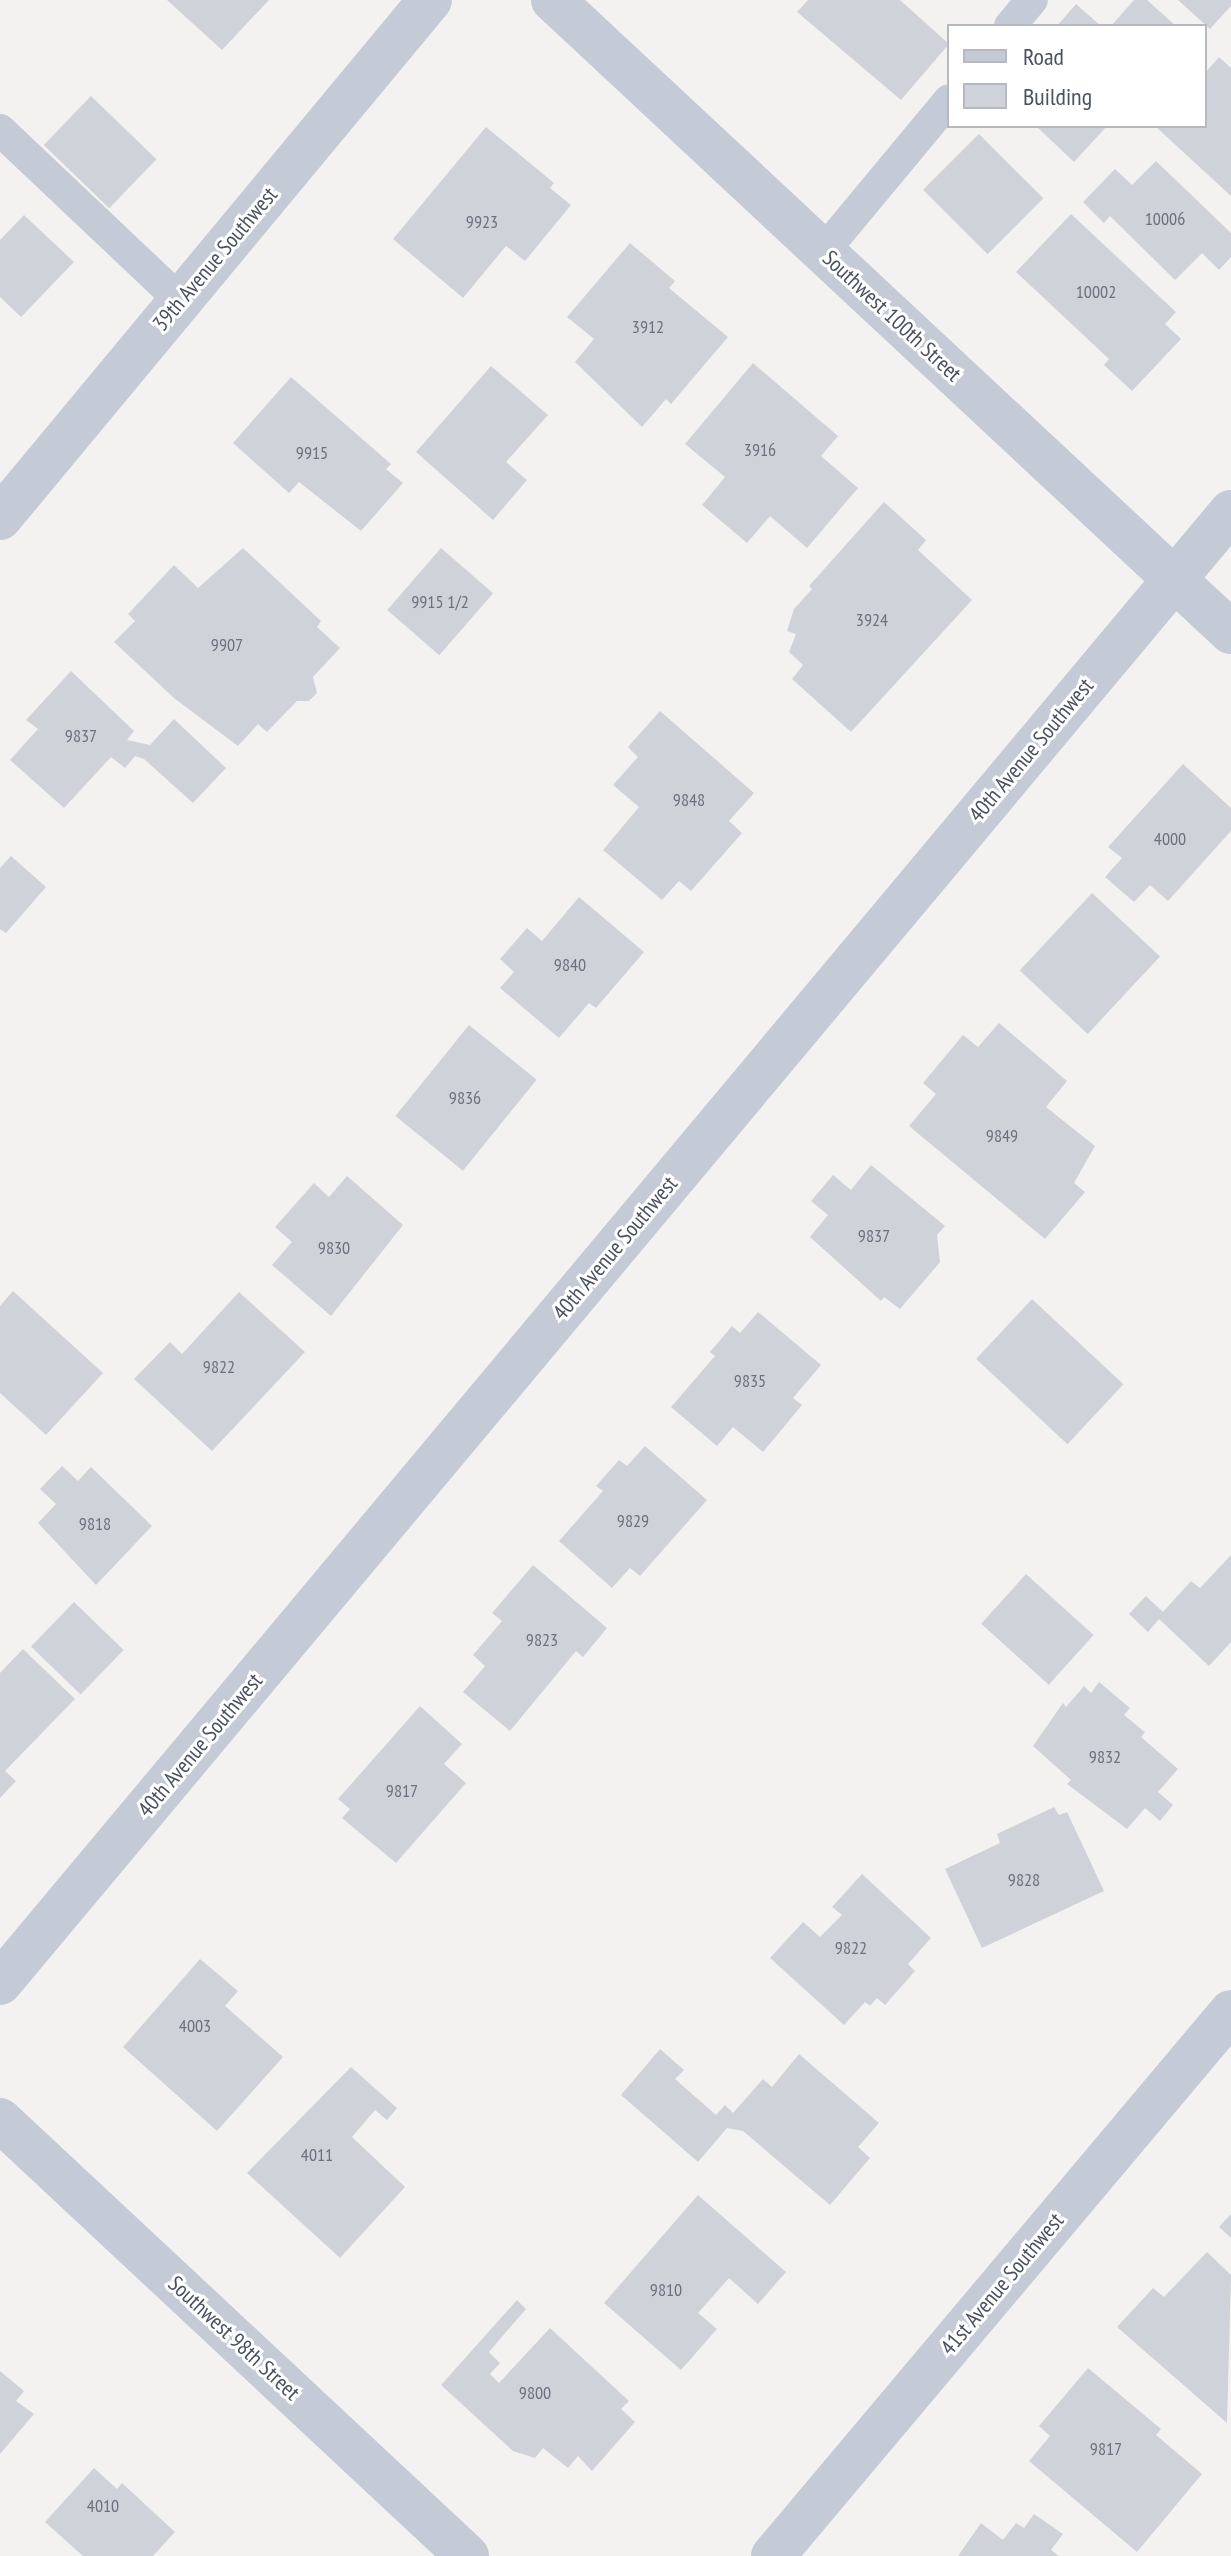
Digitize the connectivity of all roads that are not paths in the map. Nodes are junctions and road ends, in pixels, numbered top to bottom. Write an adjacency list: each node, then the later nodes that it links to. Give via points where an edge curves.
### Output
1 (430, 0): 8 (street, 39th Avenue Southwest)
2 (553, 0): 7 (street, Southwest 100th Street)
3 (1032, 0): 4 (lane)
4 (1012, 24)
5 (947, 102): 7 (lane)
6 (0, 130): 8 (lane)
7 (823, 252): 11 (street, Southwest 100th Street)
8 (181, 301): 10 (street, 39th Avenue Southwest)
9 (1231, 512): 11 (street, 40th Avenue Southwest)
10 (0, 518)
11 (1175, 579): 12 (street, Southwest 100th Street); 13 (street, 40th Avenue Southwest)
12 (1231, 632)
13 (0, 1983)
14 (1231, 2012): 17 (street, 41st Avenue Southwest)
15 (0, 2120): 16 (street, Southwest 98th Street)
16 (467, 2556)
17 (773, 2556)

